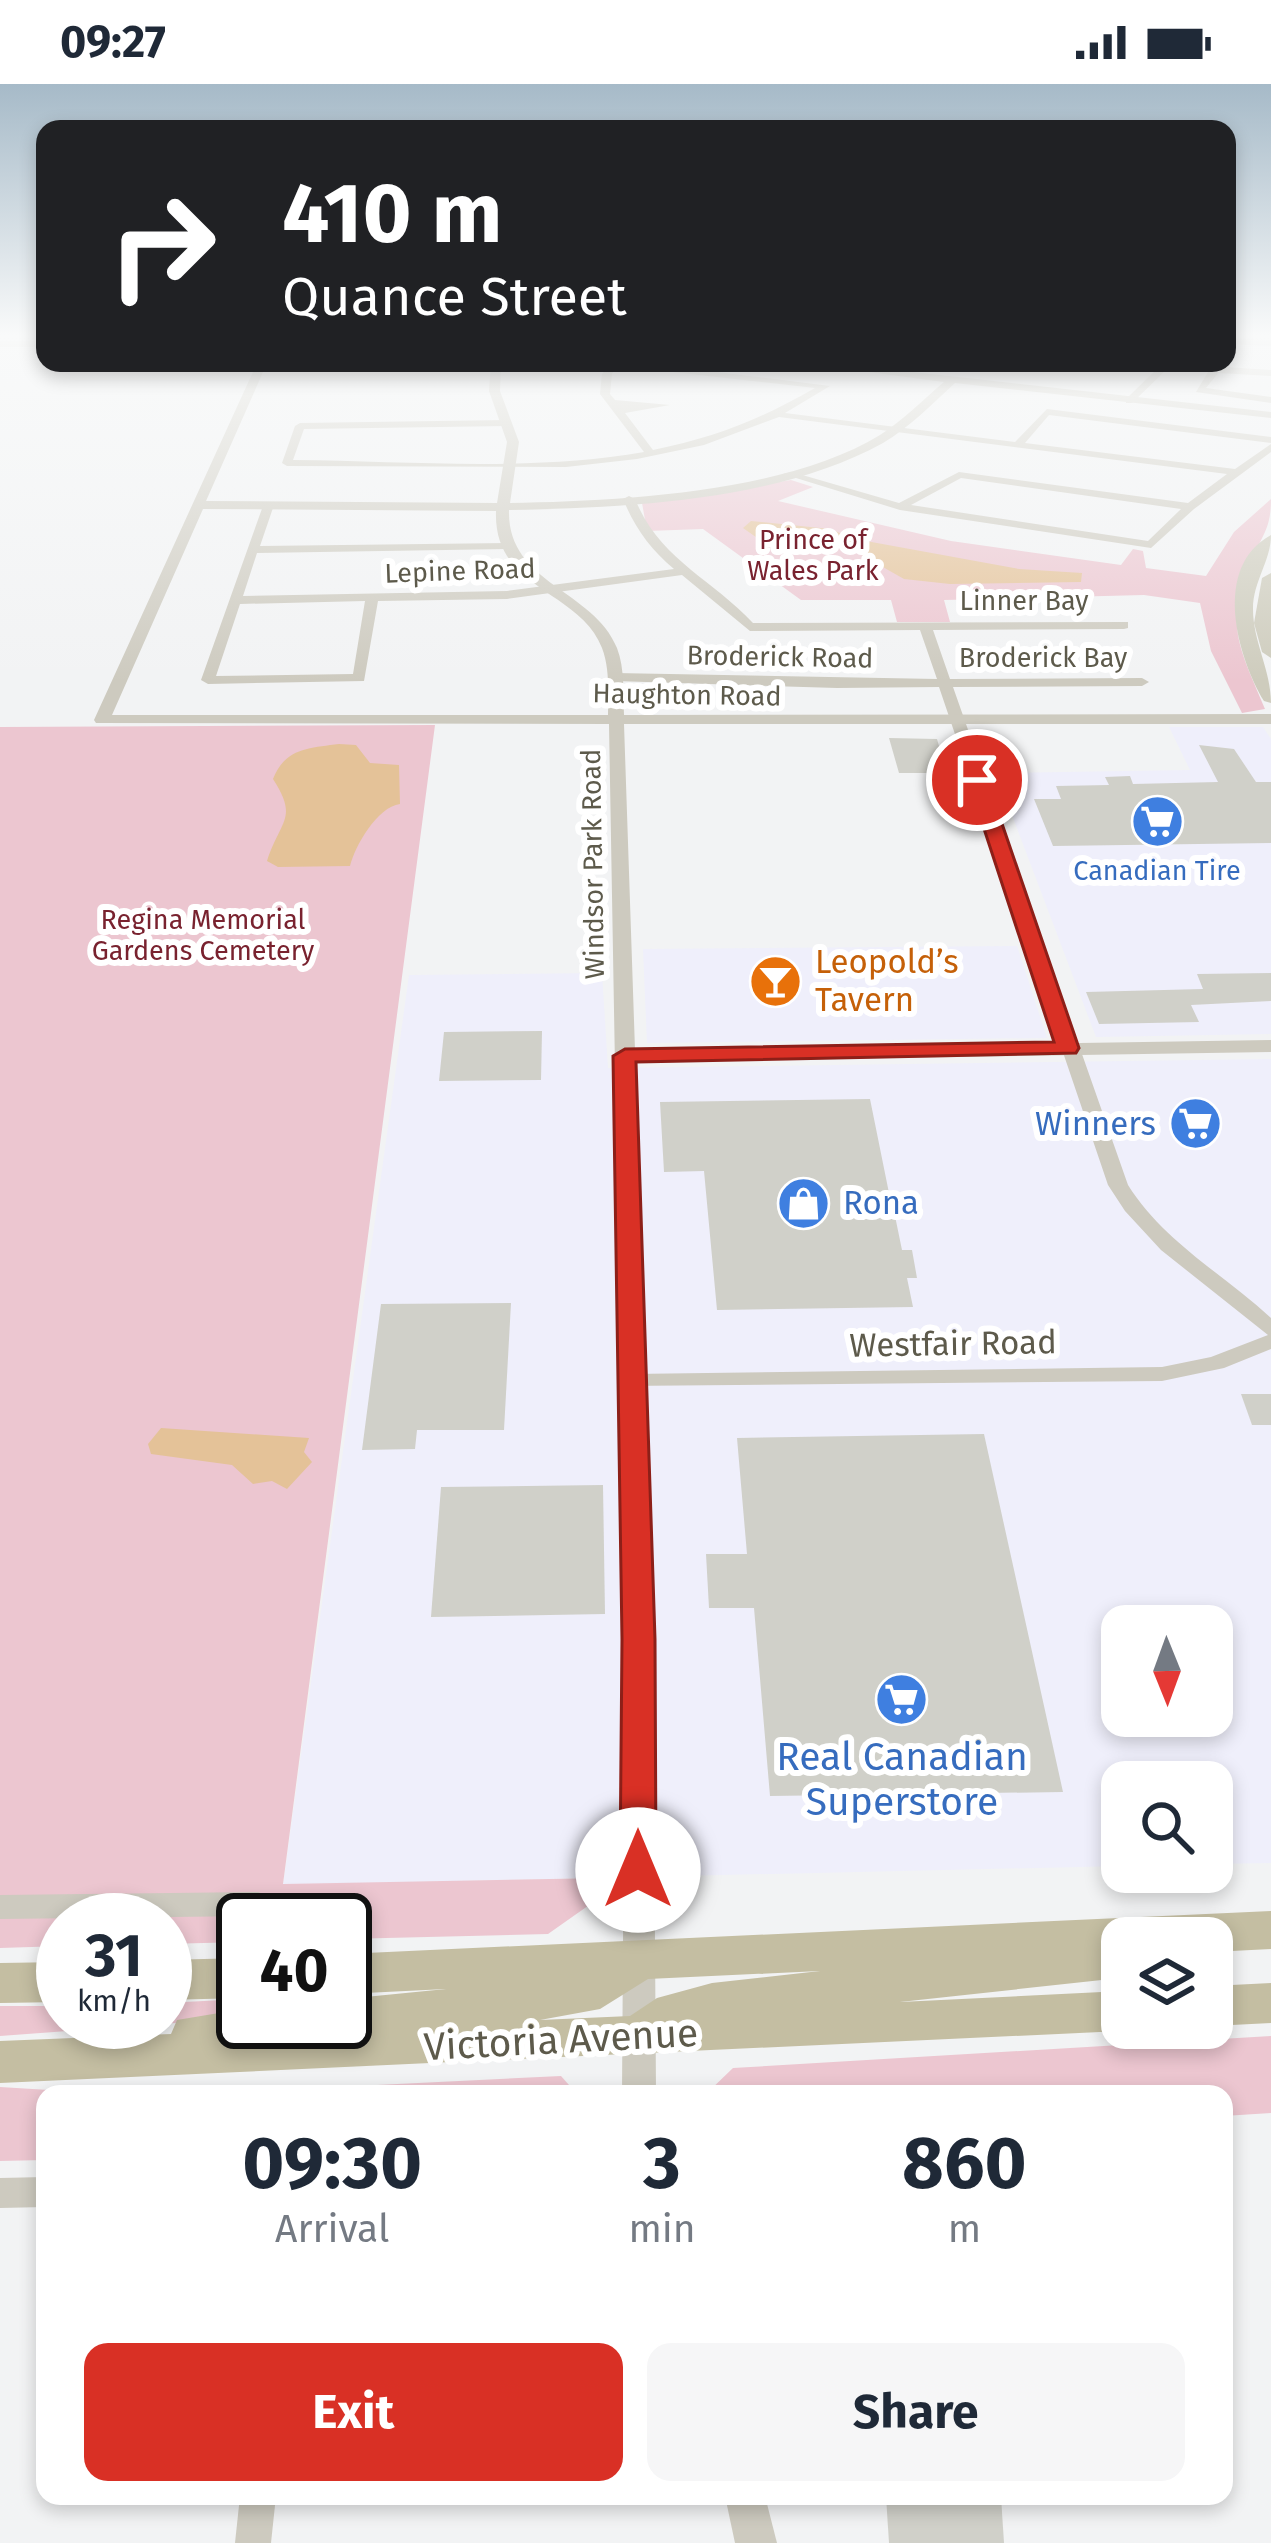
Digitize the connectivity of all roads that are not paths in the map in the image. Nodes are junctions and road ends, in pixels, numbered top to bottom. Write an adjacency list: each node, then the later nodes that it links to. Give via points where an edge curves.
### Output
1 (221, 452): 14 (street)
2 (291, 452): 9 (street, via 287,463)
3 (513, 452): 9 (street)
4 (656, 452): 8 (street)
5 (854, 452): 11 (street)
6 (1078, 452): 10 (street)
7 (1260, 452): 10 (street)
8 (650, 453): 9 (street)
9 (512, 462): 13 (street)
10 (1234, 472): 17 (street)
11 (788, 474): 12 (street); 16 (street)
12 (629, 500): 13 (street); 21 (street, Linner Bay, via 641,535)
13 (504, 504): 15 (street); 19 (street)
14 (196, 505): 15 (street); 33 (street, Haughton Road, via 102,720)
15 (268, 505): 20 (street)
16 (900, 507): 17 (street, via 959,475); 17 (street, via 1151,545)
17 (1190, 507)
18 (1271, 540): 32 (main road, via 1243,598 1248,655)
19 (508, 546): 20 (street); 23 (street, Windsor Park Road)
20 (252, 550): 25 (street)
21 (686, 571): 23 (street, Lepine Road); 27 (street, Linner Bay, via 750,627)
22 (1271, 578): 28 (main road, via 1263,623)
23 (555, 591): 24 (street, Lepine Road); 29 (street, Windsor Park Road, via 604,635)
24 (372, 599): 25 (street, Lepine Road); 25 (street, via 359,679 208,680)
25 (234, 600)
26 (1124, 625): 27 (street, Linner Bay)
27 (925, 626): 31 (street)
28 (1271, 652)
29 (615, 677): 31 (street, Broderick Road); 33 (street, Windsor Park Road)
30 (1142, 682): 31 (street, Broderick Bay)
31 (944, 683): 35 (street)
32 (1271, 697)
33 (617, 718): 35 (street, Haughton Road); 38 (street, Windsor Park Road)
34 (1271, 719): 35 (street, Haughton Road)
35 (955, 720): 37 (street)
36 (1271, 1046): 37 (street)
37 (1067, 1048): 38 (street); 39 (street, via 1131,1210)
38 (625, 1056): 41 (street, Windsor Park Road)
39 (1271, 1329)
40 (1271, 1342): 41 (street, Westfair Road, via 1162,1374)
41 (631, 1381): 48 (street, Windsor Park Road)
42 (216, 1904): 43 (street)
43 (0, 1907)
44 (1271, 1930): 48 (highway)
45 (1271, 1941): 46 (highway)
46 (1233, 1946)
47 (1101, 1960): 57 (highway, via 712,2002 673,2013)
48 (638, 1962): 49 (highway); 55 (highway, via 584,1995); 57 (street, Windsor Park Road)
49 (372, 1973)
50 (36, 1982): 51 (highway)
51 (0, 1983)
52 (1271, 2003): 53 (highway)
53 (1233, 2005)
54 (1101, 2012): 57 (highway, Victoria Avenue)
55 (372, 2017)
56 (216, 2035): 58 (highway)
57 (639, 2038): 58 (highway, Victoria Avenue); 59 (street, Windsor Park Road)
58 (1, 2062)
59 (639, 2085)
60 (36, 2192): 61 (street)
61 (0, 2193)
62 (257, 2505): 64 (street)
63 (747, 2505): 65 (street)
64 (253, 2543)
65 (756, 2543)

